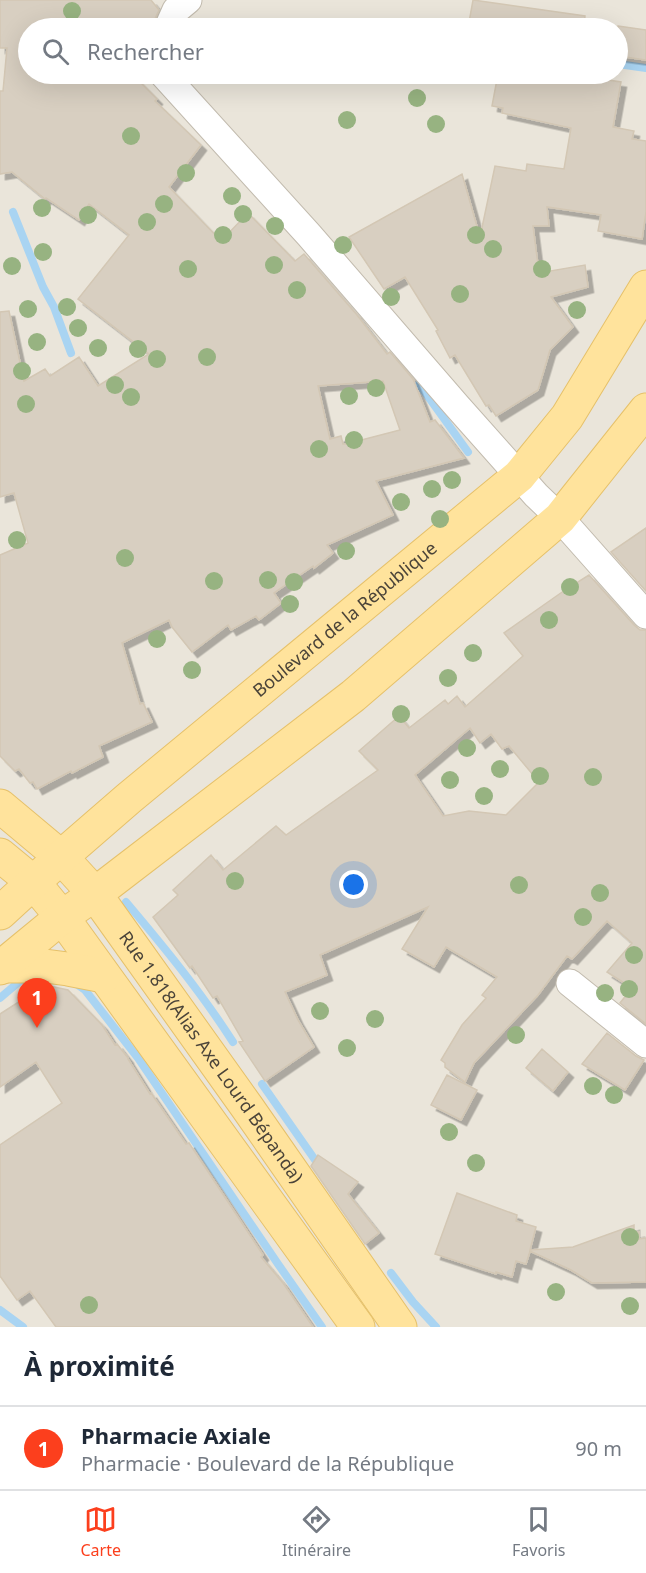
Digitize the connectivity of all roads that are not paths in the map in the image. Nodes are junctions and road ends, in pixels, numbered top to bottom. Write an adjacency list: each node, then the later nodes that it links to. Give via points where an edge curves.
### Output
1 (171, 84): 4 (street, via 309,235)
2 (646, 287): 4 (main road, Boulevard de la République, via 567,417)
3 (646, 410): 5 (main road)
4 (519, 477): 5 (street); 9 (main road, Boulevard de la République)
5 (560, 518): 6 (street); 11 (main road, via 353,696)
6 (646, 615)
7 (0, 806): 9 (main road, Rue 1.818(Alias Axe Lourd Bépanda))
8 (0, 855): 10 (main road, Rue 1.818(Alias Axe Lourd Bépanda))
9 (60, 857): 10 (main road, Boulevard de la République); 11 (main road, Rue 1.818(Alias Axe Lourd Bépanda))
10 (33, 883): 12 (main road, Boulevard de la République); 13 (main road, Rue 1.818(Alias Axe Lourd Bépanda))
11 (95, 894): 13 (main road); 19 (main road, Rue 1.818(Alias Axe Lourd Bépanda))
12 (0, 914)
13 (62, 918): 14 (main road); 15 (main road, Rue 1.818(Alias Axe Lourd Bépanda))
14 (1, 967): 15 (main road, via 57,968)
15 (104, 976): 18 (main road, Rue 1.818(Alias Axe Lourd Bépanda))
16 (570, 983): 17 (street)
17 (646, 1044)
18 (358, 1327)
19 (400, 1327)

